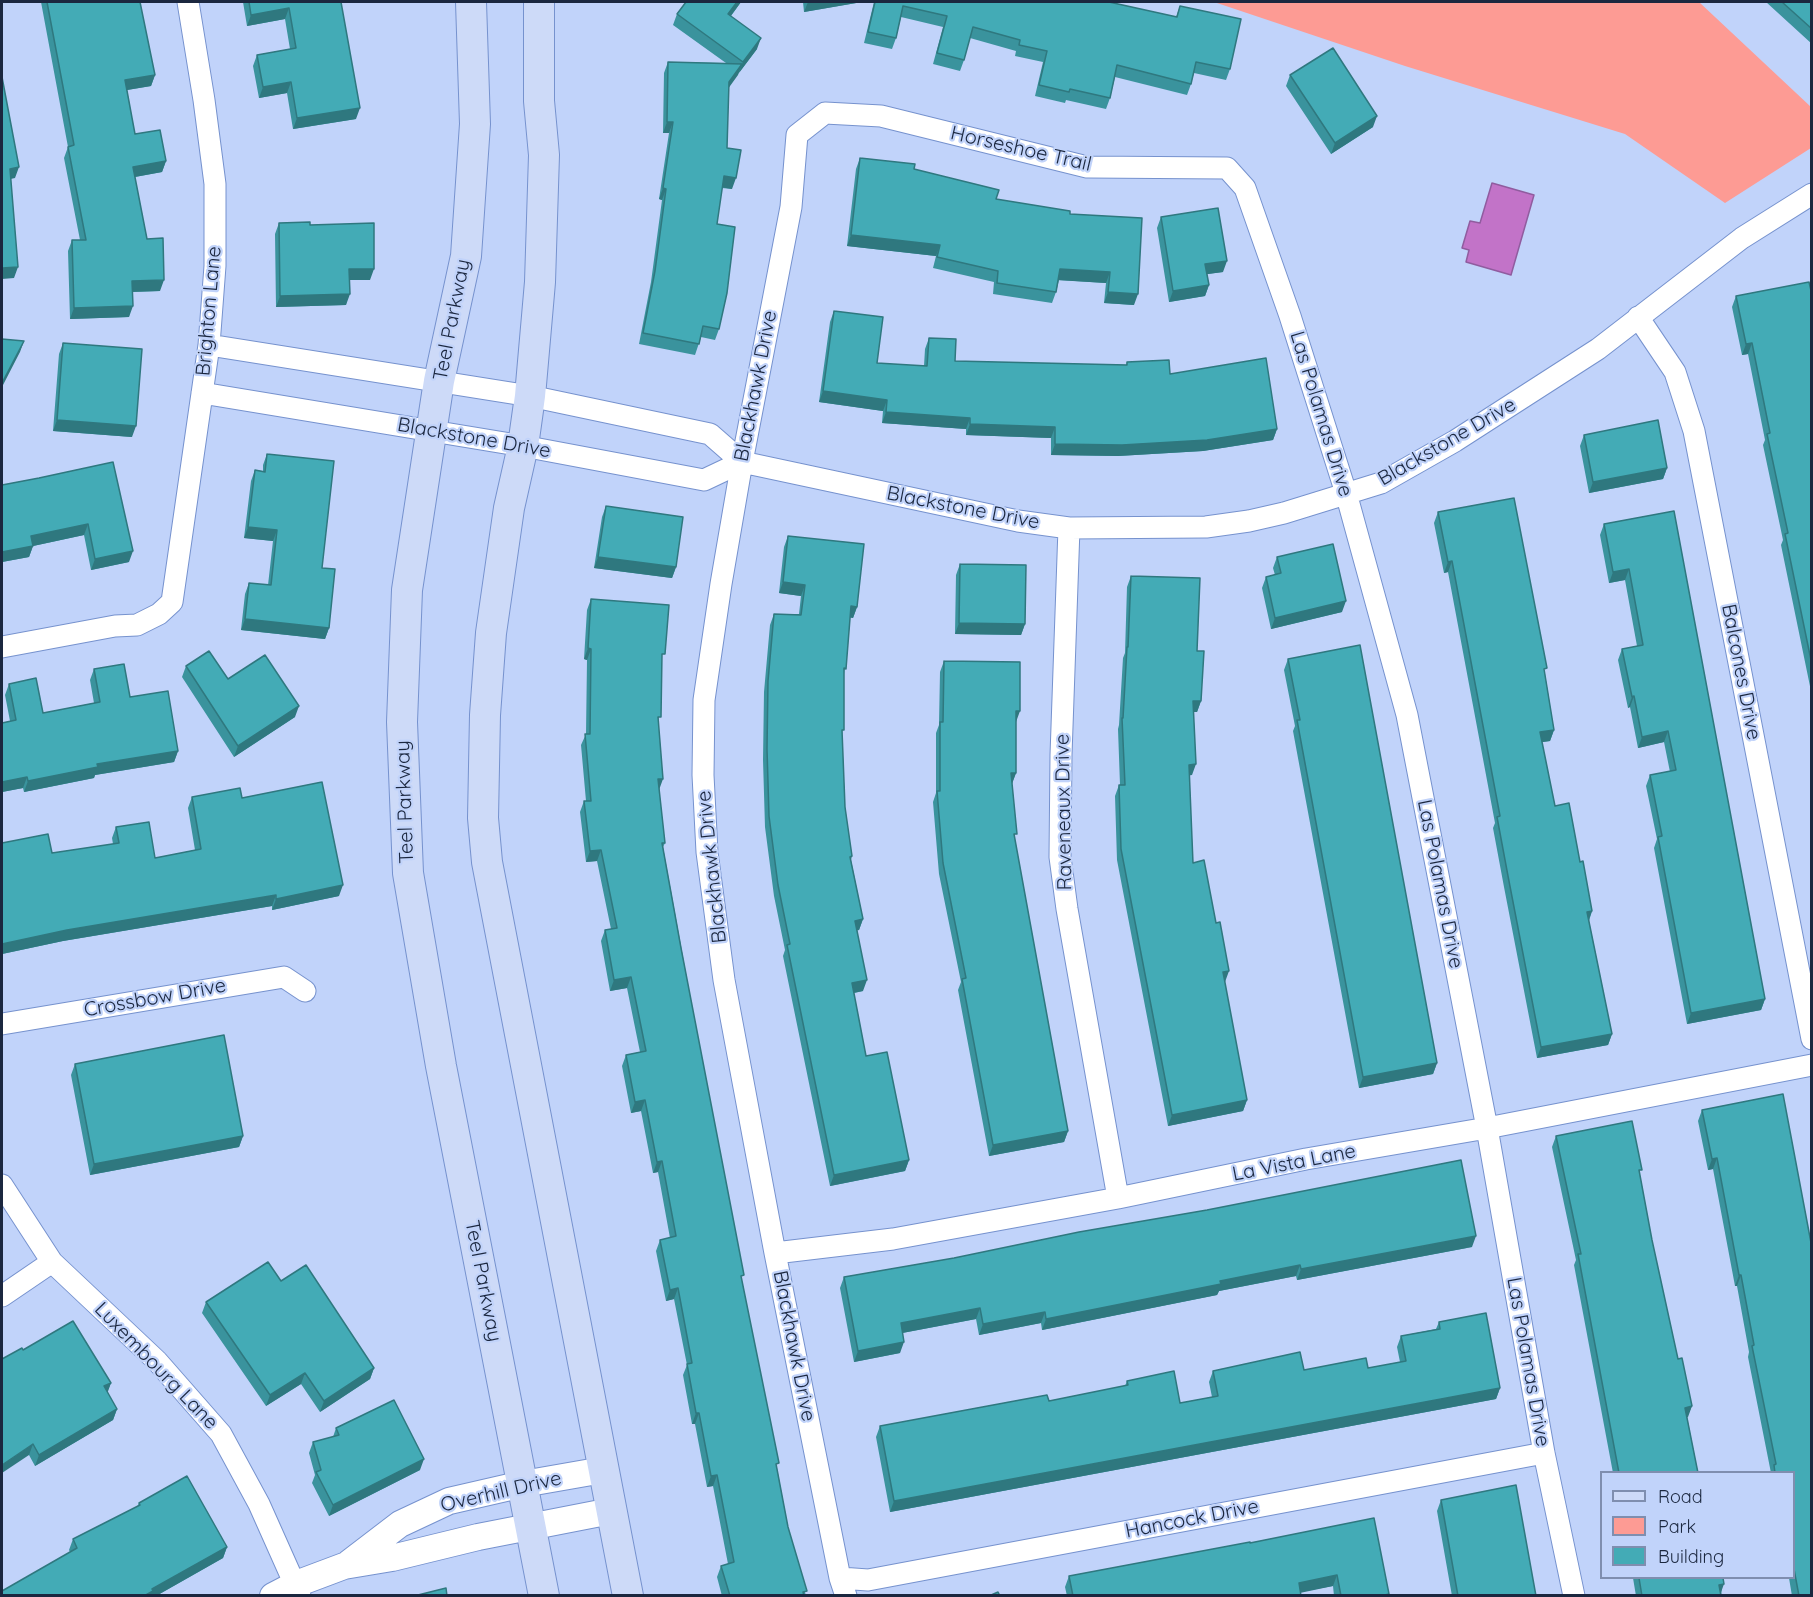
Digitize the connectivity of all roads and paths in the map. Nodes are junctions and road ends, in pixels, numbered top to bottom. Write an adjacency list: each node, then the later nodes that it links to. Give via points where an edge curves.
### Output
1 (188, 2): 8 (street, Brighton Lane, via 215,184 215,266)
2 (471, 2): 9 (main road, Teel Parkway, via 476,124 466,256)
3 (539, 2): 11 (main road, via 539,101 544,155 540,282)
4 (797, 135): 5 (street, Horseshoe Trail, via 825,113 881,116 1087,167 1227,168); 14 (street, Blackhawk Drive, via 791,207)
5 (1245, 189): 15 (street, Las Polamas Drive)
6 (1812, 194): 7 (street, Blackstone Drive, via 1742,238)
7 (1638, 317): 15 (street, Blackstone Drive, via 1598,349 1455,441 1381,483); 20 (street, Balcones Drive, via 1675,372 1694,431)
8 (209, 345): 9 (street, Blackstone Drive); 10 (street, Brighton Lane)
9 (439, 381): 11 (street, Blackstone Drive); 12 (main road, Teel Parkway)
10 (202, 393): 12 (street, Blackstone Drive); 17 (street, Brighton Lane, via 172,602 137,625)
11 (530, 396): 13 (main road); 14 (street, Blackstone Drive, via 710,434)
12 (433, 432): 13 (street, Blackstone Drive); 30 (main road, Teel Parkway, via 407,590 402,722 408,873 441,1066)
13 (523, 446): 14 (street, Blackstone Drive, via 704,480); 29 (main road, via 509,508 491,633 483,818 487,862)
14 (742, 462): 16 (street, Blackstone Drive, via 1018,521); 25 (street, Blackhawk Drive, via 704,700 704,812 724,980)
15 (1346, 494): 16 (street, Blackstone Drive, via 1284,513 1217,525); 22 (street, Las Polamas Drive, via 1407,715)
16 (1069, 528): 24 (street, Raveneaux Drive, via 1060,857)
17 (2, 647)
18 (305, 991): 19 (street, Crossbow Drive, via 284,977)
19 (2, 1024)
20 (1812, 1040)
21 (1812, 1065): 22 (street, La Vista Lane)
22 (1486, 1128): 24 (street, La Vista Lane, via 1306,1159); 28 (street, Las Polamas Drive)
23 (2, 1185): 26 (street, Luxembourg Lane)
24 (1118, 1198): 25 (street, La Vista Lane, via 893,1239)
25 (775, 1253): 34 (street, Blackhawk Drive)
26 (52, 1262): 27 (street); 35 (street, Luxembourg Lane, via 157,1361 221,1434 259,1504)
27 (2, 1296)
28 (1544, 1453): 34 (street, Hancock Drive); 38 (street, Las Polamas Drive)
29 (603, 1470): 30 (street, Overhill Drive); 31 (main road)
30 (523, 1484): 32 (main road, Teel Parkway); 33 (street, Overhill Drive, via 449,1501 421,1513)
31 (610, 1511): 32 (street, Overhill Drive); 37 (main road)
32 (531, 1527): 33 (street, Overhill Drive); 36 (main road, Teel Parkway)
33 (344, 1566): 35 (street, Overhill Drive)
34 (843, 1587)
35 (290, 1592)
36 (544, 1596)
37 (627, 1596)
38 (1574, 1596)

